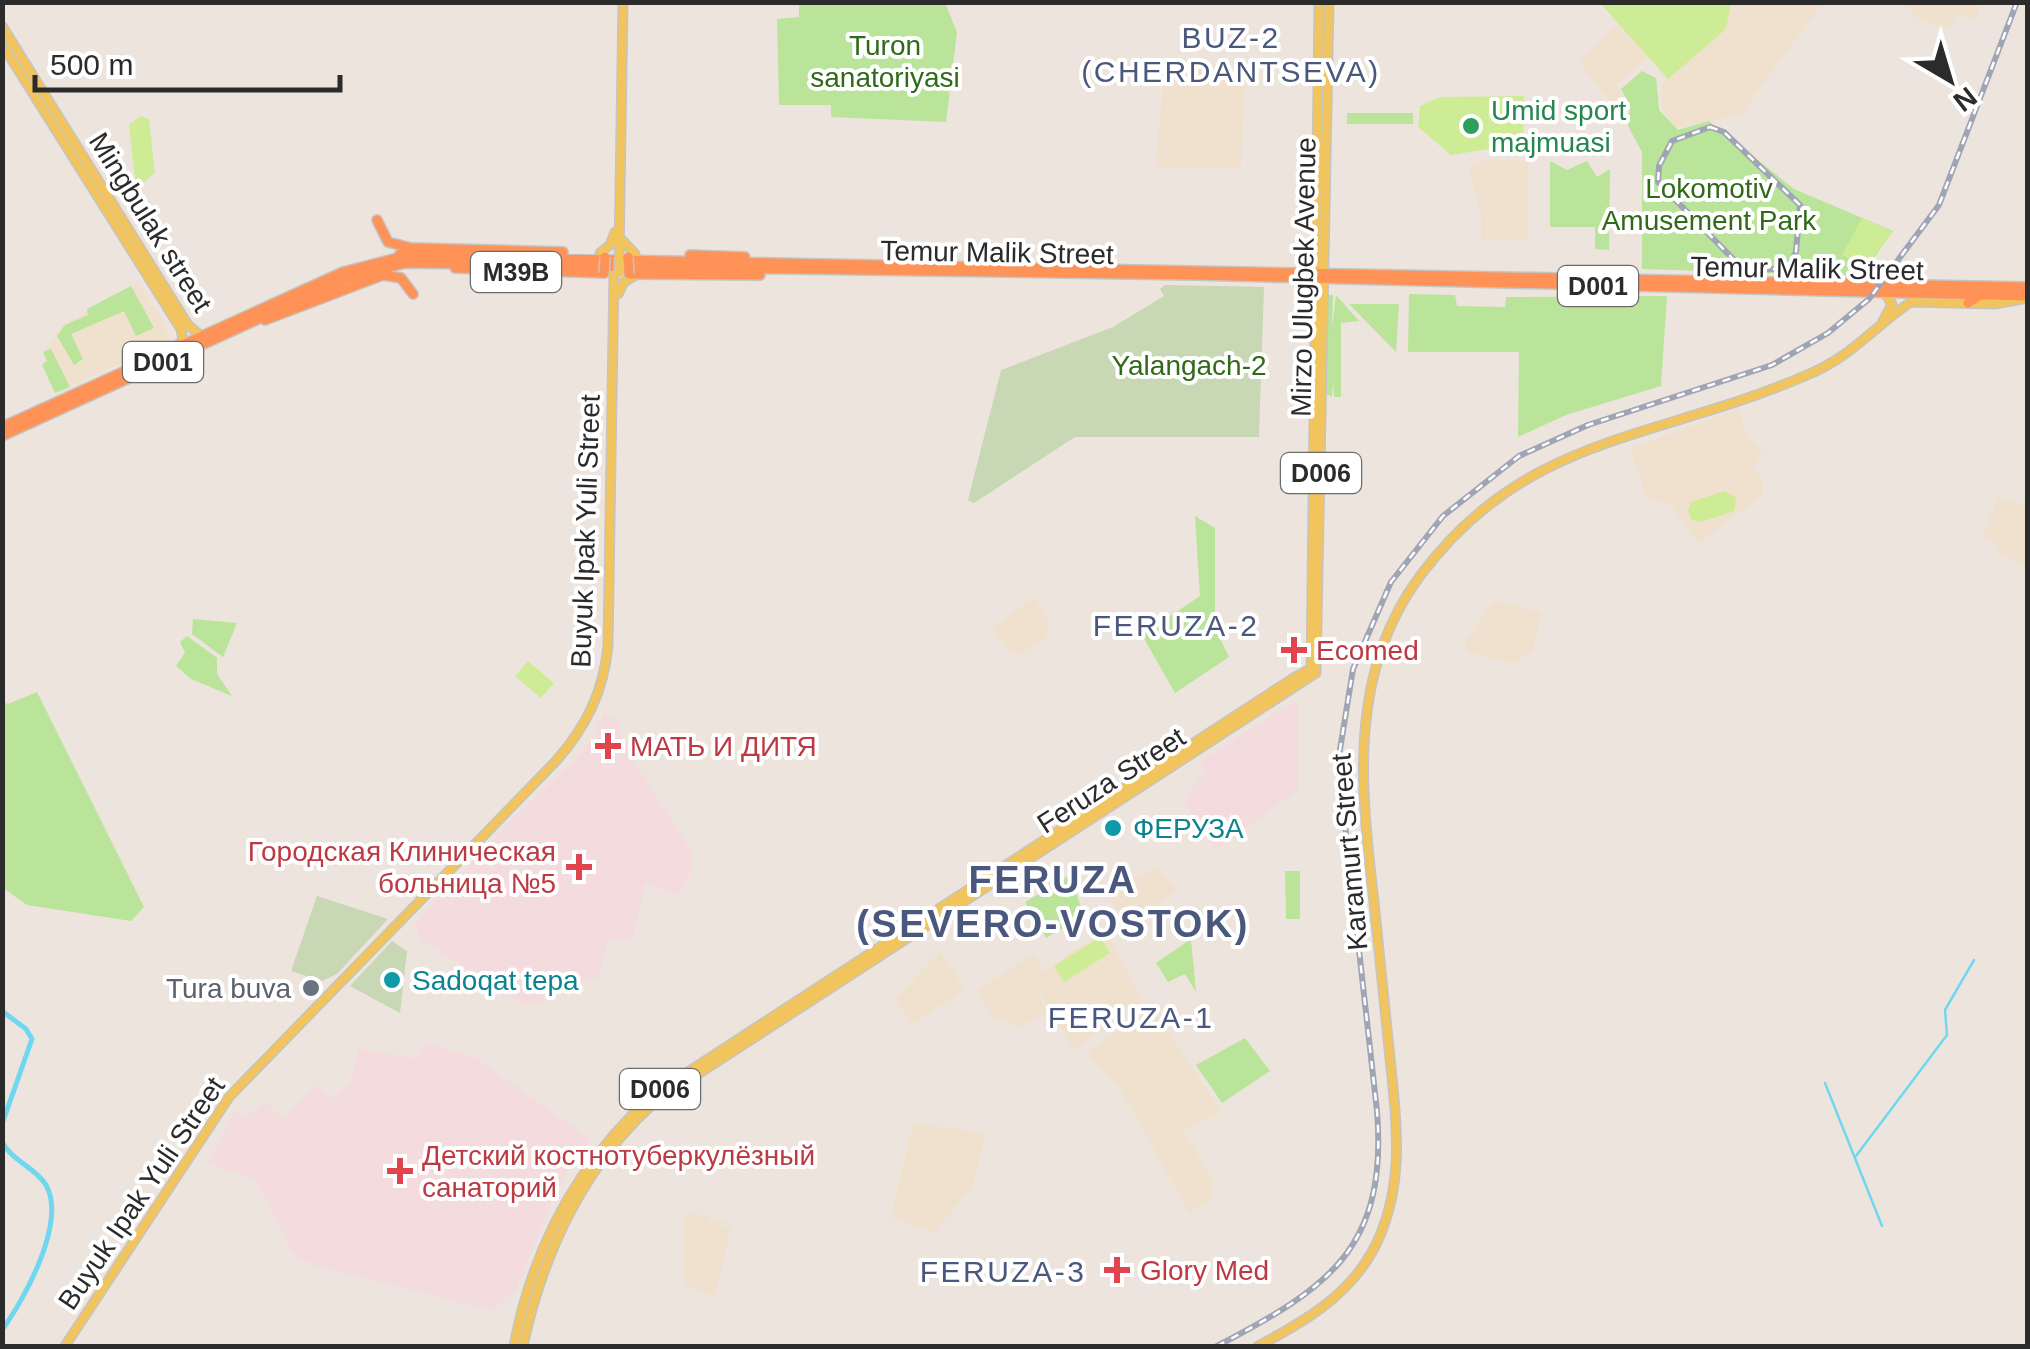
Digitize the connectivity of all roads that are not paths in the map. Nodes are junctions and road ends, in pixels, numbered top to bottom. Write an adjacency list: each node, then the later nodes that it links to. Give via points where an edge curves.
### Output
1 (621, 2): 13 (main road)
2 (1330, 2): 4 (main road, Mirzo Ulugbek Avenue)
3 (1319, 8): 4 (main road); 8 (main road, Mirzo Ulugbek Avenue)
4 (1329, 13): 9 (main road, Mirzo Ulugbek Avenue)
5 (2, 26): 7 (main road, Mingbulak street)
6 (2, 44): 7 (main road, Mingbulak street)
7 (19, 61): 28 (main road, Mingbulak street)
8 (1318, 122): 9 (main road); 10 (main road, Mirzo Ulugbek Avenue)
9 (1328, 122): 11 (main road, Mirzo Ulugbek Avenue)
10 (1317, 165): 11 (main road); 23 (main road, Mirzo Ulugbek Avenue)
11 (1328, 165): 23 (main road, Mirzo Ulugbek Avenue)
12 (376, 220): 14 (highway, via 388,242)
13 (617, 232): 17 (main road); 17 (main road, via 610,245); 17 (main road, via 626,248)
14 (414, 248): 15 (highway); 18 (highway)
15 (458, 248): 16 (highway); 17 (highway)
16 (494, 256): 18 (highway, Temur Malik Street / D001); 20 (highway, Temur Malik Street / D001)
17 (617, 256): 20 (highway, via 734,256); 21 (highway, bridge); 21 (highway, bridge)
18 (395, 261): 19 (highway, Temur Malik Street / D001); 22 (highway); 24 (highway, Temur Malik Street / D001); 38 (highway, Temur Malik Street / D001, via 344,272)
19 (428, 263): 20 (highway, Temur Malik Street / D001); 21 (highway, M39B, via 478,271)
20 (802, 267): 21 (highway, M39B); 23 (highway, Temur Malik Street / D001)
21 (617, 274): 33 (main road, Buyuk Ipak Yuli Street); 33 (main road, via 624,282); 33 (main road, M39B, via 609,282)
22 (380, 276): 26 (highway); 32 (highway, via 399,277)
23 (1320, 277): 25 (highway, Temur Malik Street / D001); 40 (main road, Mirzo Ulugbek Avenue / D006)
24 (335, 283): 26 (highway); 37 (highway, Temur Malik Street / D001)
25 (1609, 283): 29 (highway, Temur Malik Street / D001); 31 (highway, Temur Malik Street / D001)
26 (354, 284): 37 (highway, via 281,317)
27 (2028, 288): 30 (highway, Temur Malik Street / D001)
28 (160, 289): 38 (main road, Mingbulak street); 39 (main road, Mingbulak street, via 184,336)
29 (1911, 289): 30 (highway, Temur Malik Street / D001); 31 (highway, Temur Malik Street / D001); 36 (main road, Karamurt Street)
30 (1980, 290): 34 (highway, Temur Malik Street / D001); 35 (highway)
31 (1884, 292): 36 (main road)
32 (414, 294)
33 (616, 294): 47 (main road, Buyuk Ipak Yuli Street, via 613,633 602,696 588,726 232,1100)
34 (2028, 297): 35 (main road, Karamurt Street)
35 (1968, 303): 49 (main road, Karamurt Street, via 1910,302 1868,340 1808,375 1554,462 1478,514 1412,588 1376,668 1361,746 1397,1122 1393,1194 1378,1240 1350,1282 1308,1318)
36 (1891, 309): 49 (main road, Karamurt Street, via 1866,337 1808,372 1575,451 1526,476 1458,530 1404,598 1374,667 1359,746 1395,1123 1389,1202 1376,1240 1348,1281 1312,1313)
37 (252, 321): 41 (highway, Temur Malik Street / D001)
38 (202, 336): 39 (highway, Temur Malik Street / D001)
39 (171, 350): 41 (highway, Temur Malik Street / D001)
40 (1319, 359): 44 (main road, Mirzo Ulugbek Avenue / D006); 44 (main road, Mirzo Ulugbek Avenue / D006)
41 (72, 399): 42 (highway, Temur Malik Street / D001); 43 (highway, Temur Malik Street / D001)
42 (2, 427)
43 (2, 436)
44 (1312, 670): 45 (main road, Feruza Street / D006); 45 (main road, Feruza Street / D006)
45 (1212, 736): 46 (main road, Feruza Street / D006, via 655,1102 597,1167 558,1236)
46 (521, 1340): 48 (main road, D006)
47 (68, 1346)
48 (514, 1346)
49 (1255, 1346)

